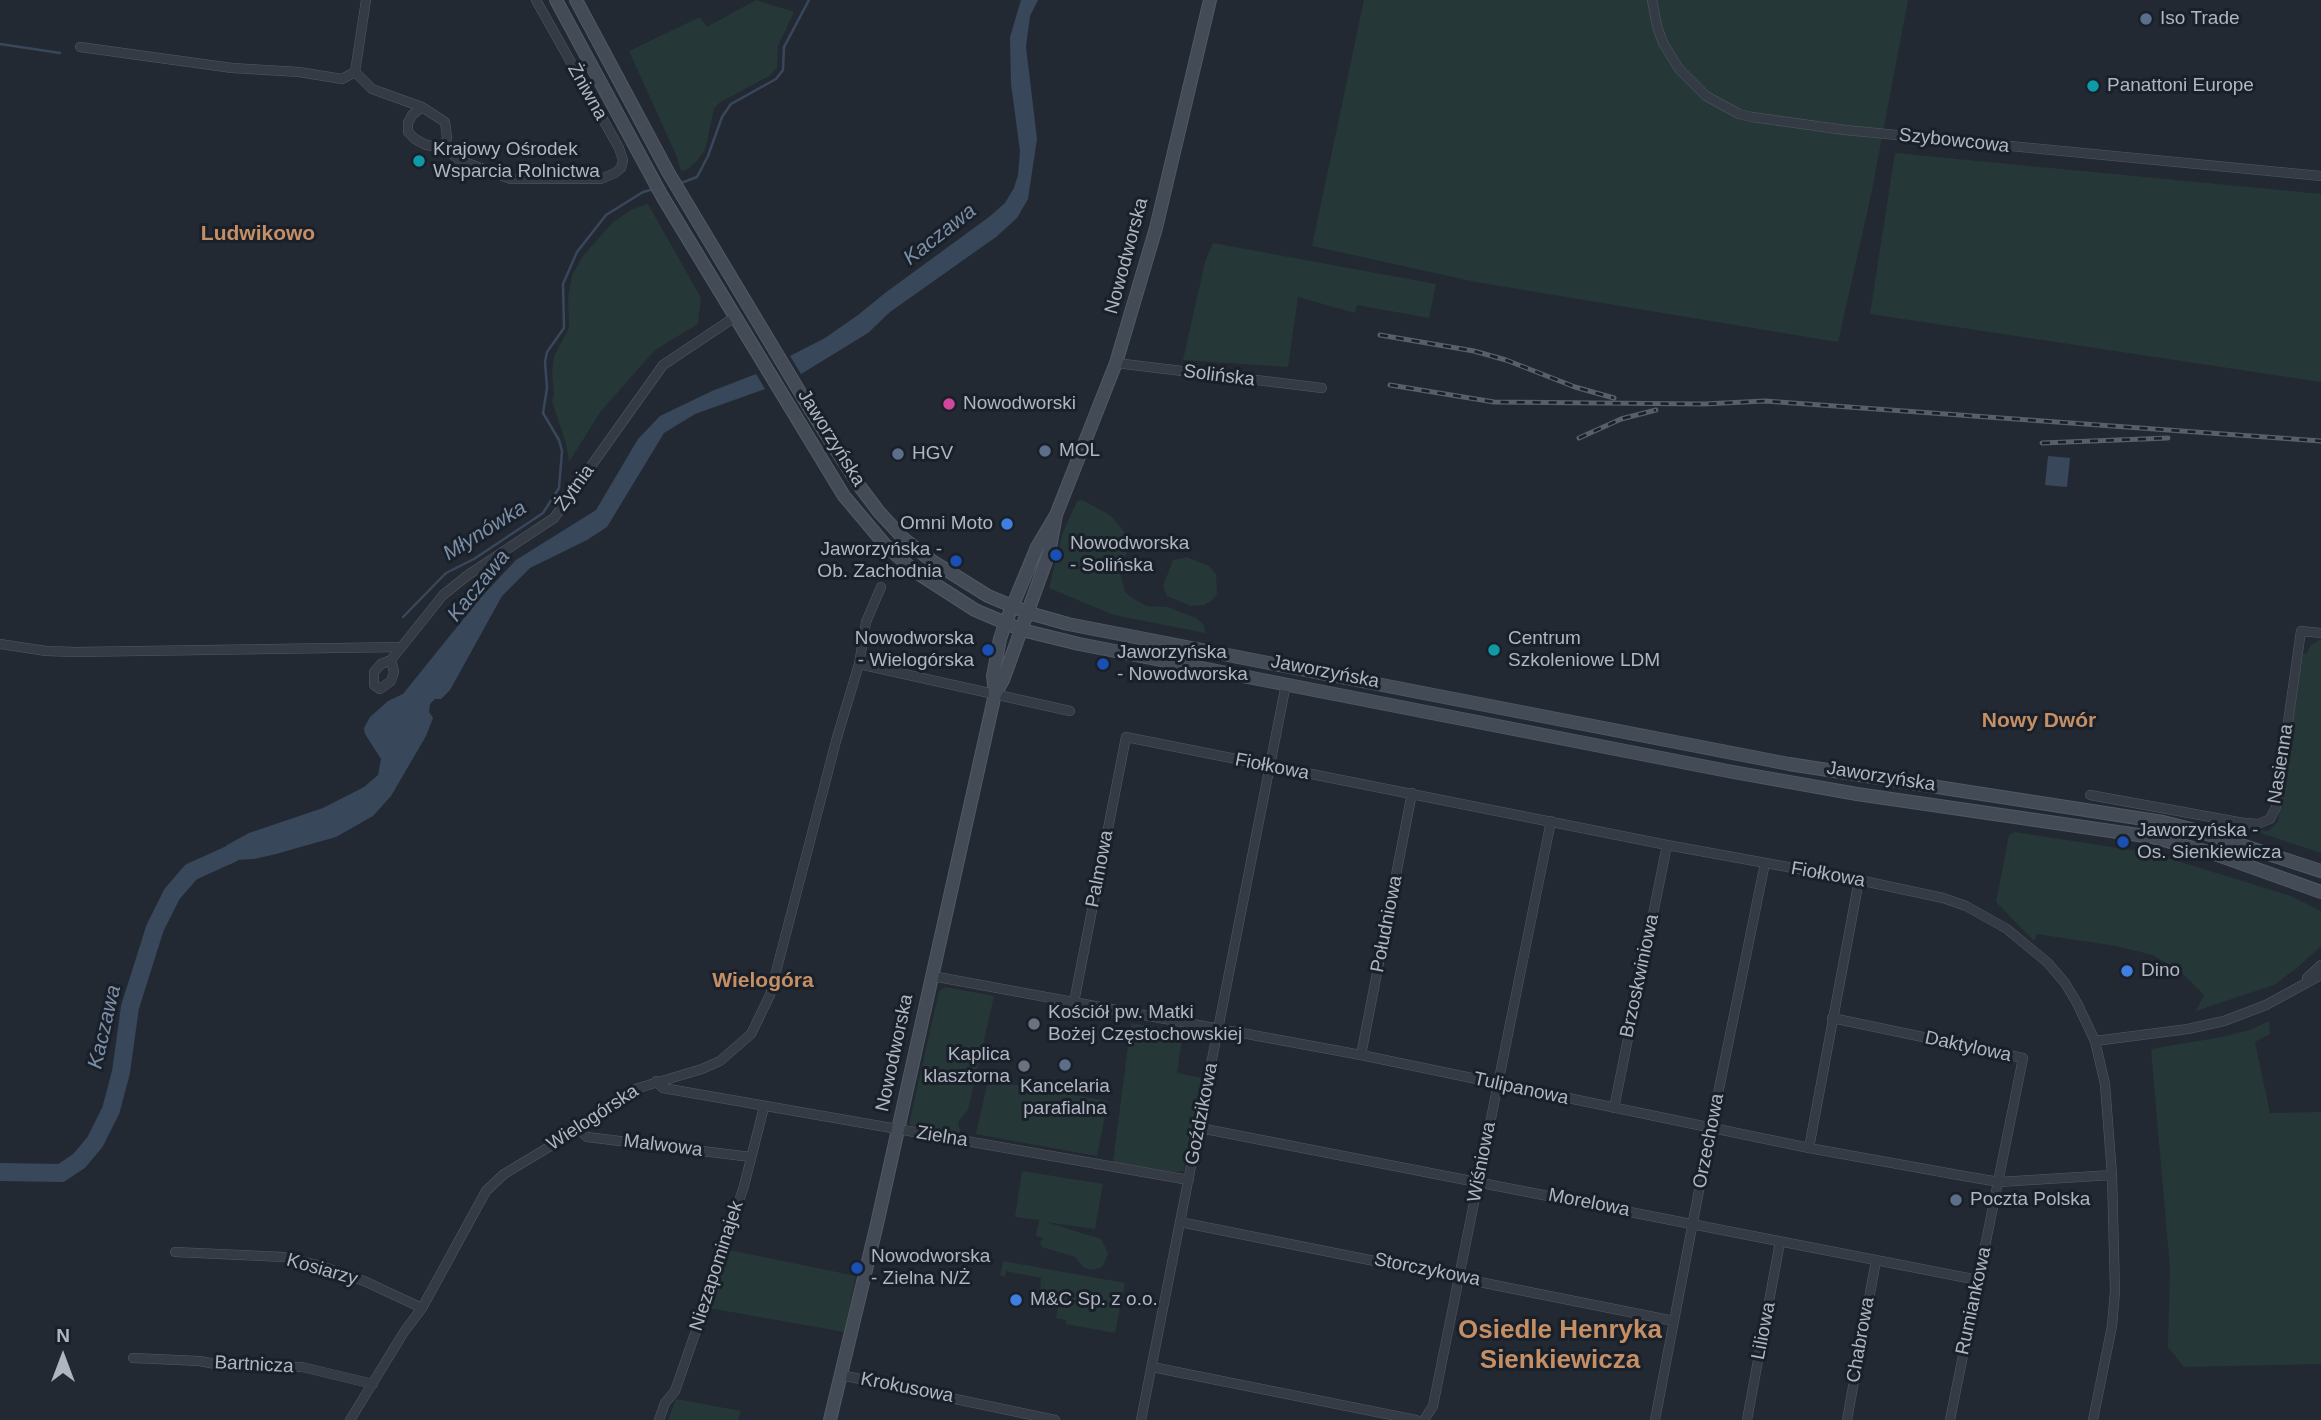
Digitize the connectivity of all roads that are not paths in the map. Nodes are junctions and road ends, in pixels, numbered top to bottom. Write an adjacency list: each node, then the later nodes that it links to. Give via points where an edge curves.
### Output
1 (366, 0): 8 (street)
2 (536, 0): 10 (street, Żniwna, via 619,148 621,168 601,179 511,179 458,160)
3 (556, 0): 12 (main road, Jaworzyńska, via 662,196)
4 (576, 0): 17 (main road, Jaworzyńska, via 679,192 858,484 904,539 963,582)
5 (1210, 0): 13 (main road, Nowodworska, via 1156,228)
6 (1651, 0): 11 (street, Szybowcowa, via 1663,43 1679,69 1706,96 1739,114 1845,130)
7 (80, 47): 8 (street, via 342,79)
8 (355, 72): 9 (street, via 372,89)
9 (422, 107): 10 (street, via 444,122); 10 (street, Żniwna, via 408,122 408,132 426,145)
10 (444, 148)
11 (2321, 176)
12 (735, 317): 19 (main road, Jaworzyńska, via 844,496 887,547 944,592); 23 (street, Żytnia, via 663,365 554,518 443,595)
13 (1116, 363): 14 (street, Solińska); 15 (main road, Nowodworska)
14 (1322, 388)
15 (1056, 515): 17 (main road, Nowodworska, via 1037,547); 18 (main road, Nowodworska)
16 (881, 587): 25 (street, Wielogórska, via 866,622)
17 (1013, 606): 18 (main road, Jaworzyńska); 19 (main road, Nowodworska)
18 (1029, 613): 20 (main road, Nowodworska); 36 (main road, Jaworzyńska, via 1789,764 2163,822)
19 (1005, 624): 20 (main road, Jaworzyńska); 27 (main road, Nowodworska, via 993,676)
20 (1022, 630): 26 (main road, Jaworzyńska); 27 (main road, Nowodworska)
21 (2321, 633): 32 (street, Nasienna, via 2301,631 2276,807 2270,819 2244,823)
22 (0, 644): 23 (street, via 76,652)
23 (401, 647): 24 (street, Żytnia)
24 (391, 660)
25 (859, 664): 27 (street); 48 (street, Wielogórska, via 762,1016 751,1034 720,1061)
26 (1286, 684): 30 (street, Goździkowa); 38 (main road, Jaworzyńska, via 1845,792 2152,837)
27 (995, 694): 28 (street); 41 (main road, Nowodworska)
28 (1070, 711)
29 (1126, 737): 30 (street, Fiołkowa); 43 (street, Palmowa)
30 (1271, 767): 31 (street, Fiołkowa); 45 (street, Goździkowa)
31 (1412, 793): 33 (street, Fiołkowa); 47 (street, Południowa)
32 (2090, 795)
33 (1551, 821): 34 (street, Fiołkowa); 49 (street, Wiśniowa)
34 (1667, 845): 35 (street, Fiołkowa); 51 (street, Brzoskwiniowa)
35 (1765, 863): 37 (street, Fiołkowa); 53 (street, Orzechowa)
36 (2321, 871)
37 (1859, 880): 44 (street); 46 (street, Fiołkowa, via 1943,898 2007,929 2065,983)
38 (2321, 892)
39 (2321, 965): 42 (street)
40 (2321, 975): 42 (street)
41 (932, 976): 43 (street, Tulipanowa); 55 (main road, Nowodworska)
42 (2298, 986): 46 (street, via 2224,1021)
43 (1073, 1002): 45 (street, Tulipanowa)
44 (1832, 1018): 56 (street); 61 (street, Daktylowa, via 2023,1058)
45 (1218, 1029): 47 (street, Tulipanowa); 52 (street, Goździkowa)
46 (2095, 1041): 58 (street, Fiołkowa, via 2105,1084)
47 (1361, 1055): 49 (street, Tulipanowa)
48 (656, 1081): 50 (street, Zielna, via 663,1088); 54 (street, Wielogórska, via 635,1089)
49 (1497, 1084): 51 (street, Tulipanowa); 60 (street, Wiśniowa)
50 (764, 1107): 55 (street, Zielna); 57 (street, Niezapominajek)
51 (1614, 1108): 53 (street, Tulipanowa)
52 (1200, 1128): 59 (street, Goździkowa); 60 (street, Morelowa)
53 (1711, 1128): 56 (street, Tulipanowa); 63 (street, Orzechowa)
54 (579, 1129): 57 (street, Malwowa, via 587,1137); 69 (street, Wielogórska, via 504,1174 486,1191)
55 (898, 1129): 59 (street, Zielna); 73 (main road, Nowodworska)
56 (1809, 1148): 61 (street, Tulipanowa)
57 (751, 1157): 76 (street, Niezapominajek, via 675,1391)
58 (2112, 1175): 61 (street, Tulipanowa); 86 (street, Fiołkowa, via 2116,1291)
59 (1189, 1180): 62 (street, Goździkowa)
60 (1478, 1182): 63 (street, Morelowa); 67 (street, Wiśniowa)
61 (1999, 1182): 68 (street, Rumiankowa)
62 (1180, 1222): 67 (street, Storczykowa); 72 (street, Goździkowa)
63 (1693, 1224): 64 (street, Morelowa); 70 (street, Orzechowa)
64 (1780, 1242): 66 (street, Morelowa); 83 (street, Liliowa)
65 (174, 1252): 69 (street, Kosiarzy, via 284,1257 364,1282)
66 (1876, 1260): 68 (street, Morelowa); 84 (street, Chabrowa)
67 (1460, 1276): 70 (street, Storczykowa); 81 (street, Wiśniowa, via 1433,1406)
68 (1978, 1280): 85 (street, Rumiankowa)
69 (422, 1308): 74 (street, Wielogórska)
70 (1674, 1321): 82 (street, Orzechowa)
71 (133, 1358): 74 (street, Bartnicza, via 302,1367)
72 (1152, 1367): 79 (street, Goździkowa); 80 (street)
73 (841, 1375): 77 (main road, Nowodworska); 78 (street, Krokusowa)
74 (373, 1384): 75 (street, Wielogórska)
75 (350, 1420)
76 (659, 1420)
77 (830, 1420)
78 (1055, 1420)
79 (1141, 1420)
80 (1416, 1420)
81 (1424, 1420)
82 (1655, 1420)
83 (1747, 1420)
84 (1847, 1420)
85 (1950, 1420)
86 (2094, 1420)

